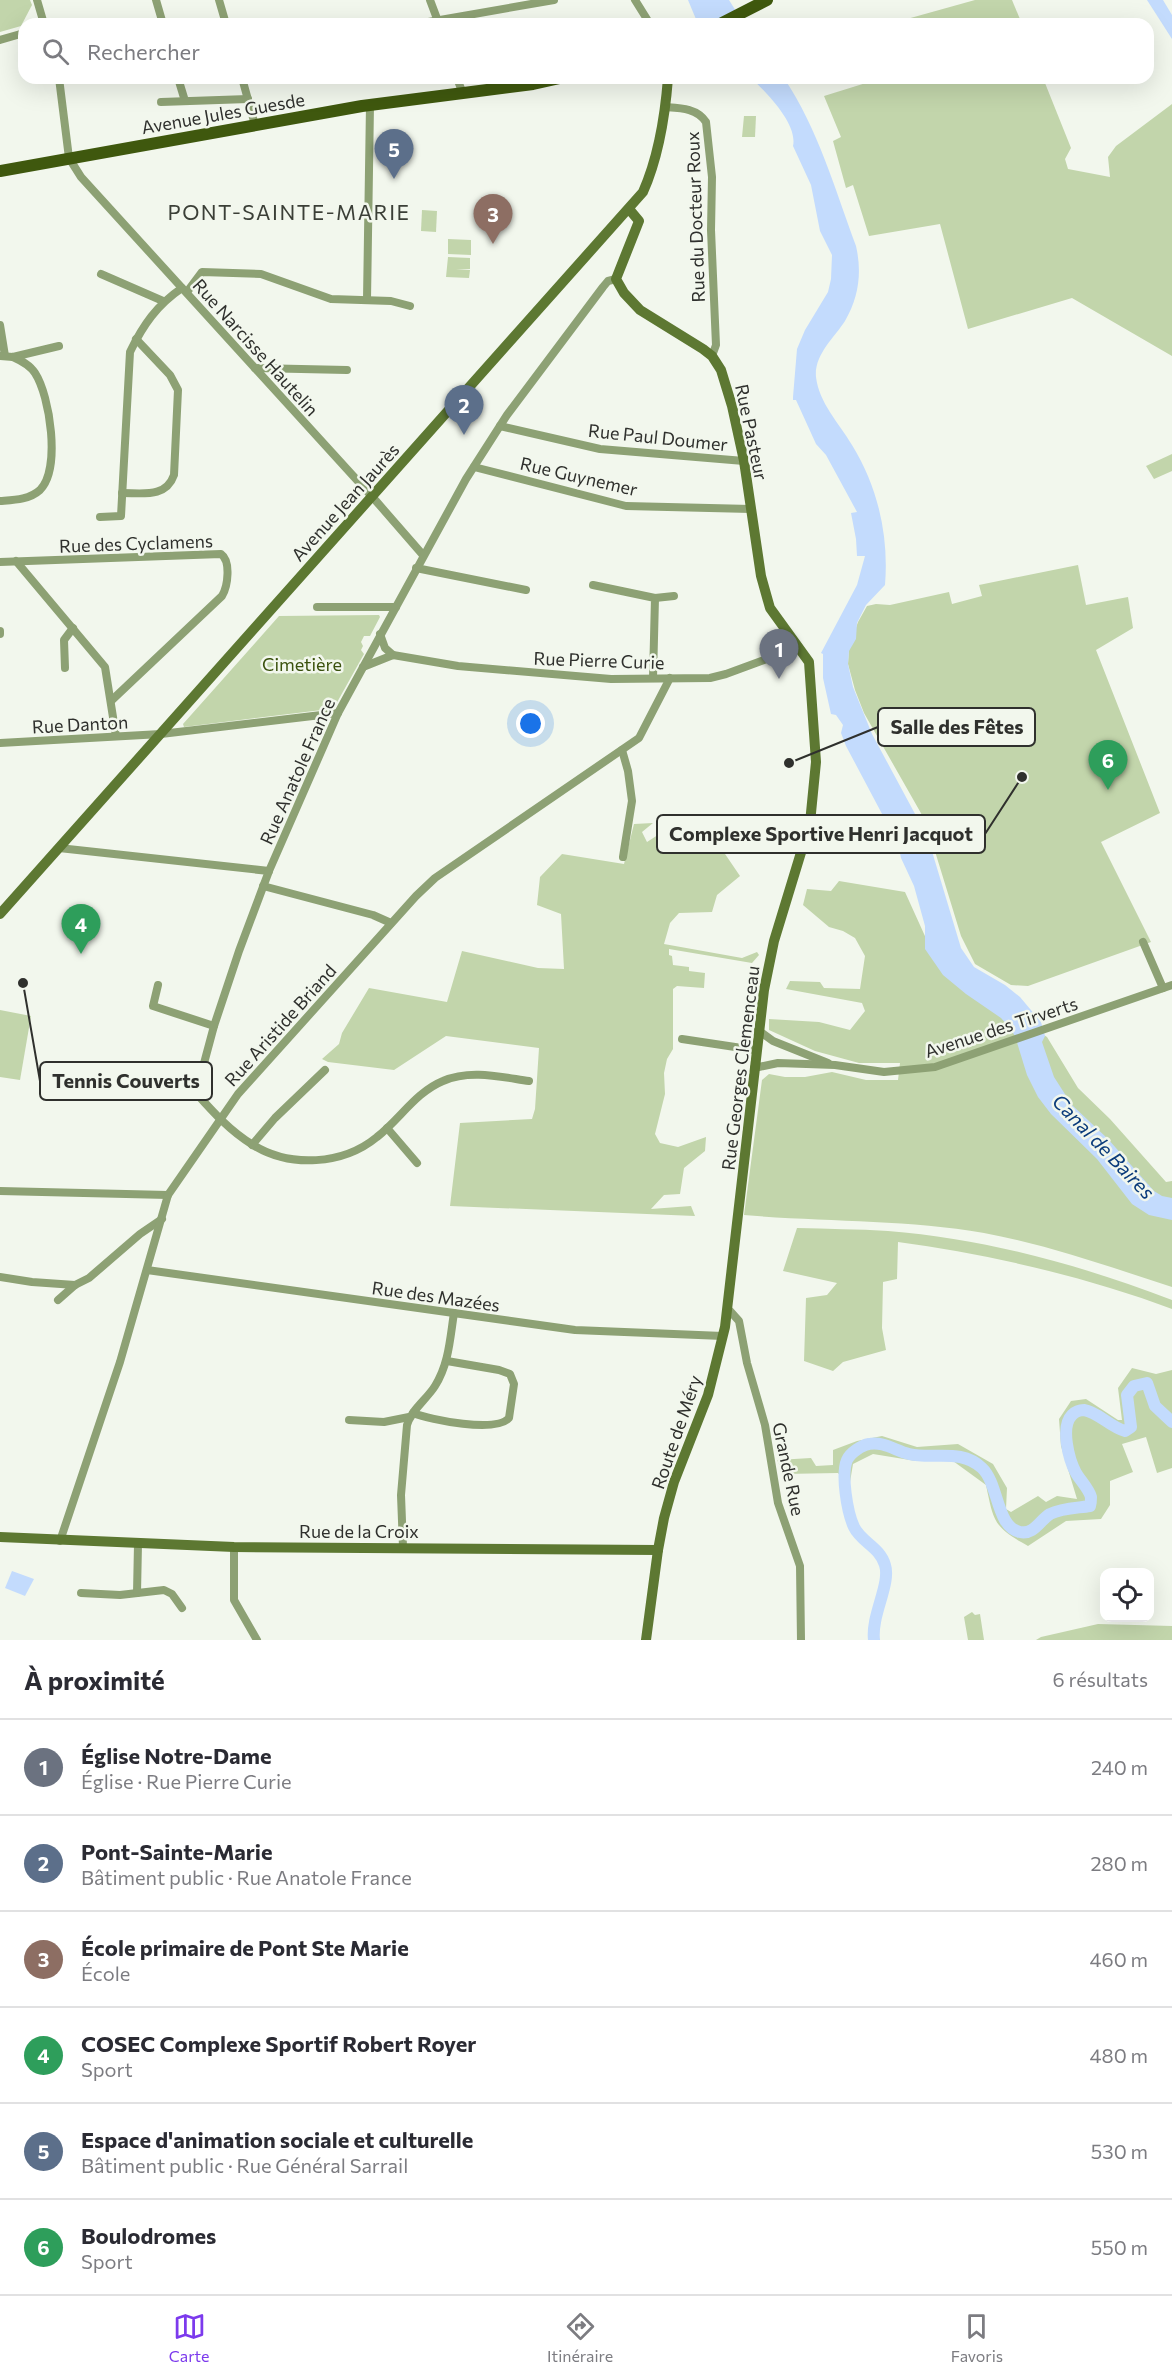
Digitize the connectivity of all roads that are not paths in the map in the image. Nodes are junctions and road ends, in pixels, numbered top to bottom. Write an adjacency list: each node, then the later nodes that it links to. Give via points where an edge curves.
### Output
1 (37, 0): 8 (street)
2 (156, 0): 9 (street)
3 (219, 0): 10 (street)
4 (430, 0): 11 (street)
5 (554, 0): 12 (street)
6 (635, 0): 13 (street)
7 (767, 0): 14 (main road)
8 (42, 18)
9 (161, 18)
10 (224, 18)
11 (437, 18)
12 (459, 18)
13 (646, 18)
14 (734, 18)
15 (18, 35): 16 (street)
16 (0, 40)
17 (60, 84): 30 (street)
18 (180, 84): 25 (street)
19 (244, 84): 24 (street)
20 (459, 84): 23 (street)
21 (533, 84): 23 (main road, Avenue Jules Guesde)
22 (667, 84): 28 (main road, Avenue Jean Jaurès)
23 (463, 94): 27 (main road, Avenue Jules Guesde)
24 (248, 99): 25 (street); 29 (street)
25 (185, 101): 26 (street)
26 (160, 102)
27 (370, 105): 29 (main road, Avenue Jules Guesde); 36 (street)
28 (665, 106): 32 (main road, Avenue Jean Jaurès, via 651,175); 43 (street, Rue du Docteur Roux, via 692,111 706,122 712,177 716,345)
29 (255, 125): 30 (main road, Avenue Jules Guesde)
30 (69, 158): 31 (main road, Avenue Jules Guesde); 35 (street, Rue Narcisse Hautelin, via 81,177)
31 (0, 171)
32 (629, 209): 34 (main road, via 639,221); 50 (main road, Avenue Jean Jaurès)
33 (101, 274): 37 (street)
34 (616, 279): 43 (main road, via 640,310); 46 (street, Rue Anatole France, via 608,281)
35 (184, 290): 36 (street, via 202,272 261,274 331,299); 37 (street); 44 (street, Rue Narcisse Hautelin)
36 (367, 300): 38 (street)
37 (163, 301): 40 (street)
38 (410, 306)
39 (0, 325): 42 (street)
40 (136, 339): 49 (street, via 127,376); 49 (street, via 170,375 178,390 174,475 171,484 159,493)
41 (59, 346): 42 (street)
42 (6, 356): 51 (street, via 32,369 44,393 51,429 44,483 22,499)
43 (712, 356): 47 (main road, Rue Pasteur, via 730,397)
44 (255, 368): 45 (street); 50 (street, Rue Narcisse Hautelin)
45 (347, 370)
46 (500, 426): 47 (street, Rue Paul Doumer, via 600,449); 48 (street, Rue Anatole France)
47 (744, 461): 52 (main road, Rue Pasteur)
48 (474, 467): 52 (street, Rue Guynemer, via 626,506); 54 (street, Rue Anatole France)
49 (122, 493): 53 (street, via 121,516)
50 (372, 497): 54 (street, Rue Narcisse Hautelin); 75 (main road, Avenue Jean Jaurès)
51 (0, 501)
52 (751, 509): 66 (main road, Rue Pasteur, via 770,608)
53 (100, 517)
54 (423, 555): 57 (street, Rue Anatole France)
55 (16, 561): 56 (street, Rue des Cyclamens); 64 (street); 73 (street, Rue des Cyclamens, via 221,554 225,557 222,596)
56 (0, 562)
57 (416, 568): 59 (street); 63 (street, Rue Anatole France)
58 (592, 585): 61 (street)
59 (526, 590)
60 (674, 596): 61 (street)
61 (655, 597): 71 (street)
62 (317, 607): 63 (street)
63 (396, 607): 65 (street, Rue Anatole France)
64 (73, 628): 70 (street, via 64,640); 73 (street, via 105,667)
65 (380, 634): 67 (street); 69 (street, Rue Anatole France)
66 (799, 647): 68 (main road, Rue Pasteur); 72 (street, Rue Pierre Curie, via 710,678)
67 (393, 656): 69 (street, Rue Pierre Curie); 71 (street, Rue Pierre Curie, via 513,672 611,680)
68 (807, 658): 90 (main road, Rue Georges Clemenceau, via 816,762 810,823 774,942)
69 (363, 666): 74 (street, Rue Anatole France)
70 (65, 668)
71 (653, 678): 72 (street, Rue Pierre Curie)
72 (670, 678): 78 (street, Rue Aristide Briand, via 643,733)
73 (112, 700): 76 (street)
74 (338, 713): 75 (street, Rue Danton); 81 (street, Rue Anatole France)
75 (161, 734): 76 (street, Rue Danton); 79 (main road, Avenue Jean Jaurès)
76 (116, 736): 77 (street, Rue Danton)
77 (0, 743)
78 (622, 750): 80 (street, via 632,801); 84 (street, Rue Aristide Briand, via 435,878)
79 (59, 848): 81 (street); 83 (main road, Avenue Jean Jaurès)
80 (623, 857)
81 (269, 871): 82 (street, Rue Anatole France)
82 (263, 886): 84 (street); 89 (street, Rue Anatole France)
83 (0, 915)
84 (391, 923): 97 (street, Rue Aristide Briand)
85 (1143, 942): 88 (street)
86 (158, 985): 89 (street, via 153,1006)
87 (1172, 985): 88 (street, Avenue des Tirverts)
88 (1163, 988): 93 (street, Avenue des Tirverts, via 935,1067 884,1072)
89 (214, 1026): 97 (street, Rue Anatole France, via 196,1093)
90 (758, 1030): 92 (main road, Rue Georges Clemenceau); 93 (street, Avenue des Tirverts, via 773,1041)
91 (682, 1039): 92 (street)
92 (755, 1050): 94 (main road, Rue Georges Clemenceau)
93 (835, 1065): 94 (street, Avenue des Tirverts, via 778,1063)
94 (754, 1068): 105 (main road, Rue Georges Clemenceau)
95 (325, 1070): 99 (street)
96 (529, 1081): 98 (street, via 477,1075 453,1077 429,1088)
97 (219, 1119): 99 (street); 102 (street, Rue Aristide Briand)
98 (387, 1128): 99 (street, via 354,1152 325,1160 276,1156); 100 (street)
99 (252, 1145)
100 (417, 1163)
101 (0, 1191): 102 (street)
102 (168, 1195): 103 (street, Rue Aristide Briand)
103 (162, 1219): 104 (street); 106 (street, Rue Aristide Briand)
104 (140, 1234): 106 (street); 109 (street, via 89,1278)
105 (736, 1235): 111 (main road, Route de Méry)
106 (157, 1236): 107 (street, Rue Aristide Briand)
107 (147, 1270): 112 (street, Rue des Mazées); 118 (street, Rue Aristide Briand)
108 (0, 1277): 109 (street)
109 (75, 1285): 110 (street)
110 (58, 1300)
111 (727, 1311): 113 (main road, Route de Méry); 128 (street, Grande Rue, via 739,1321 765,1425 778,1503 800,1566)
112 (453, 1313): 113 (street, Rue des Mazées, via 575,1330); 114 (street)
113 (723, 1336): 122 (main road, Route de Méry, via 708,1395 674,1482)
114 (447, 1361): 115 (street, via 434,1388); 115 (street, via 510,1374 514,1384 509,1418 497,1425)
115 (411, 1415): 116 (street, via 384,1422); 121 (street, via 401,1495)
116 (349, 1420)
117 (0, 1537): 118 (main road, Rue de la Croix)
118 (60, 1541): 119 (main road, Rue de la Croix)
119 (138, 1544): 120 (main road, Rue de la Croix); 124 (street)
120 (234, 1547): 121 (main road, Rue de la Croix); 126 (street, via 234,1600)
121 (403, 1548): 122 (main road, Rue de la Croix)
122 (658, 1550): 127 (main road, Route de Méry)
123 (81, 1593): 124 (street)
124 (137, 1593): 125 (street, via 164,1590)
125 (182, 1608)
126 (257, 1640)
127 (646, 1640)
128 (801, 1640)

